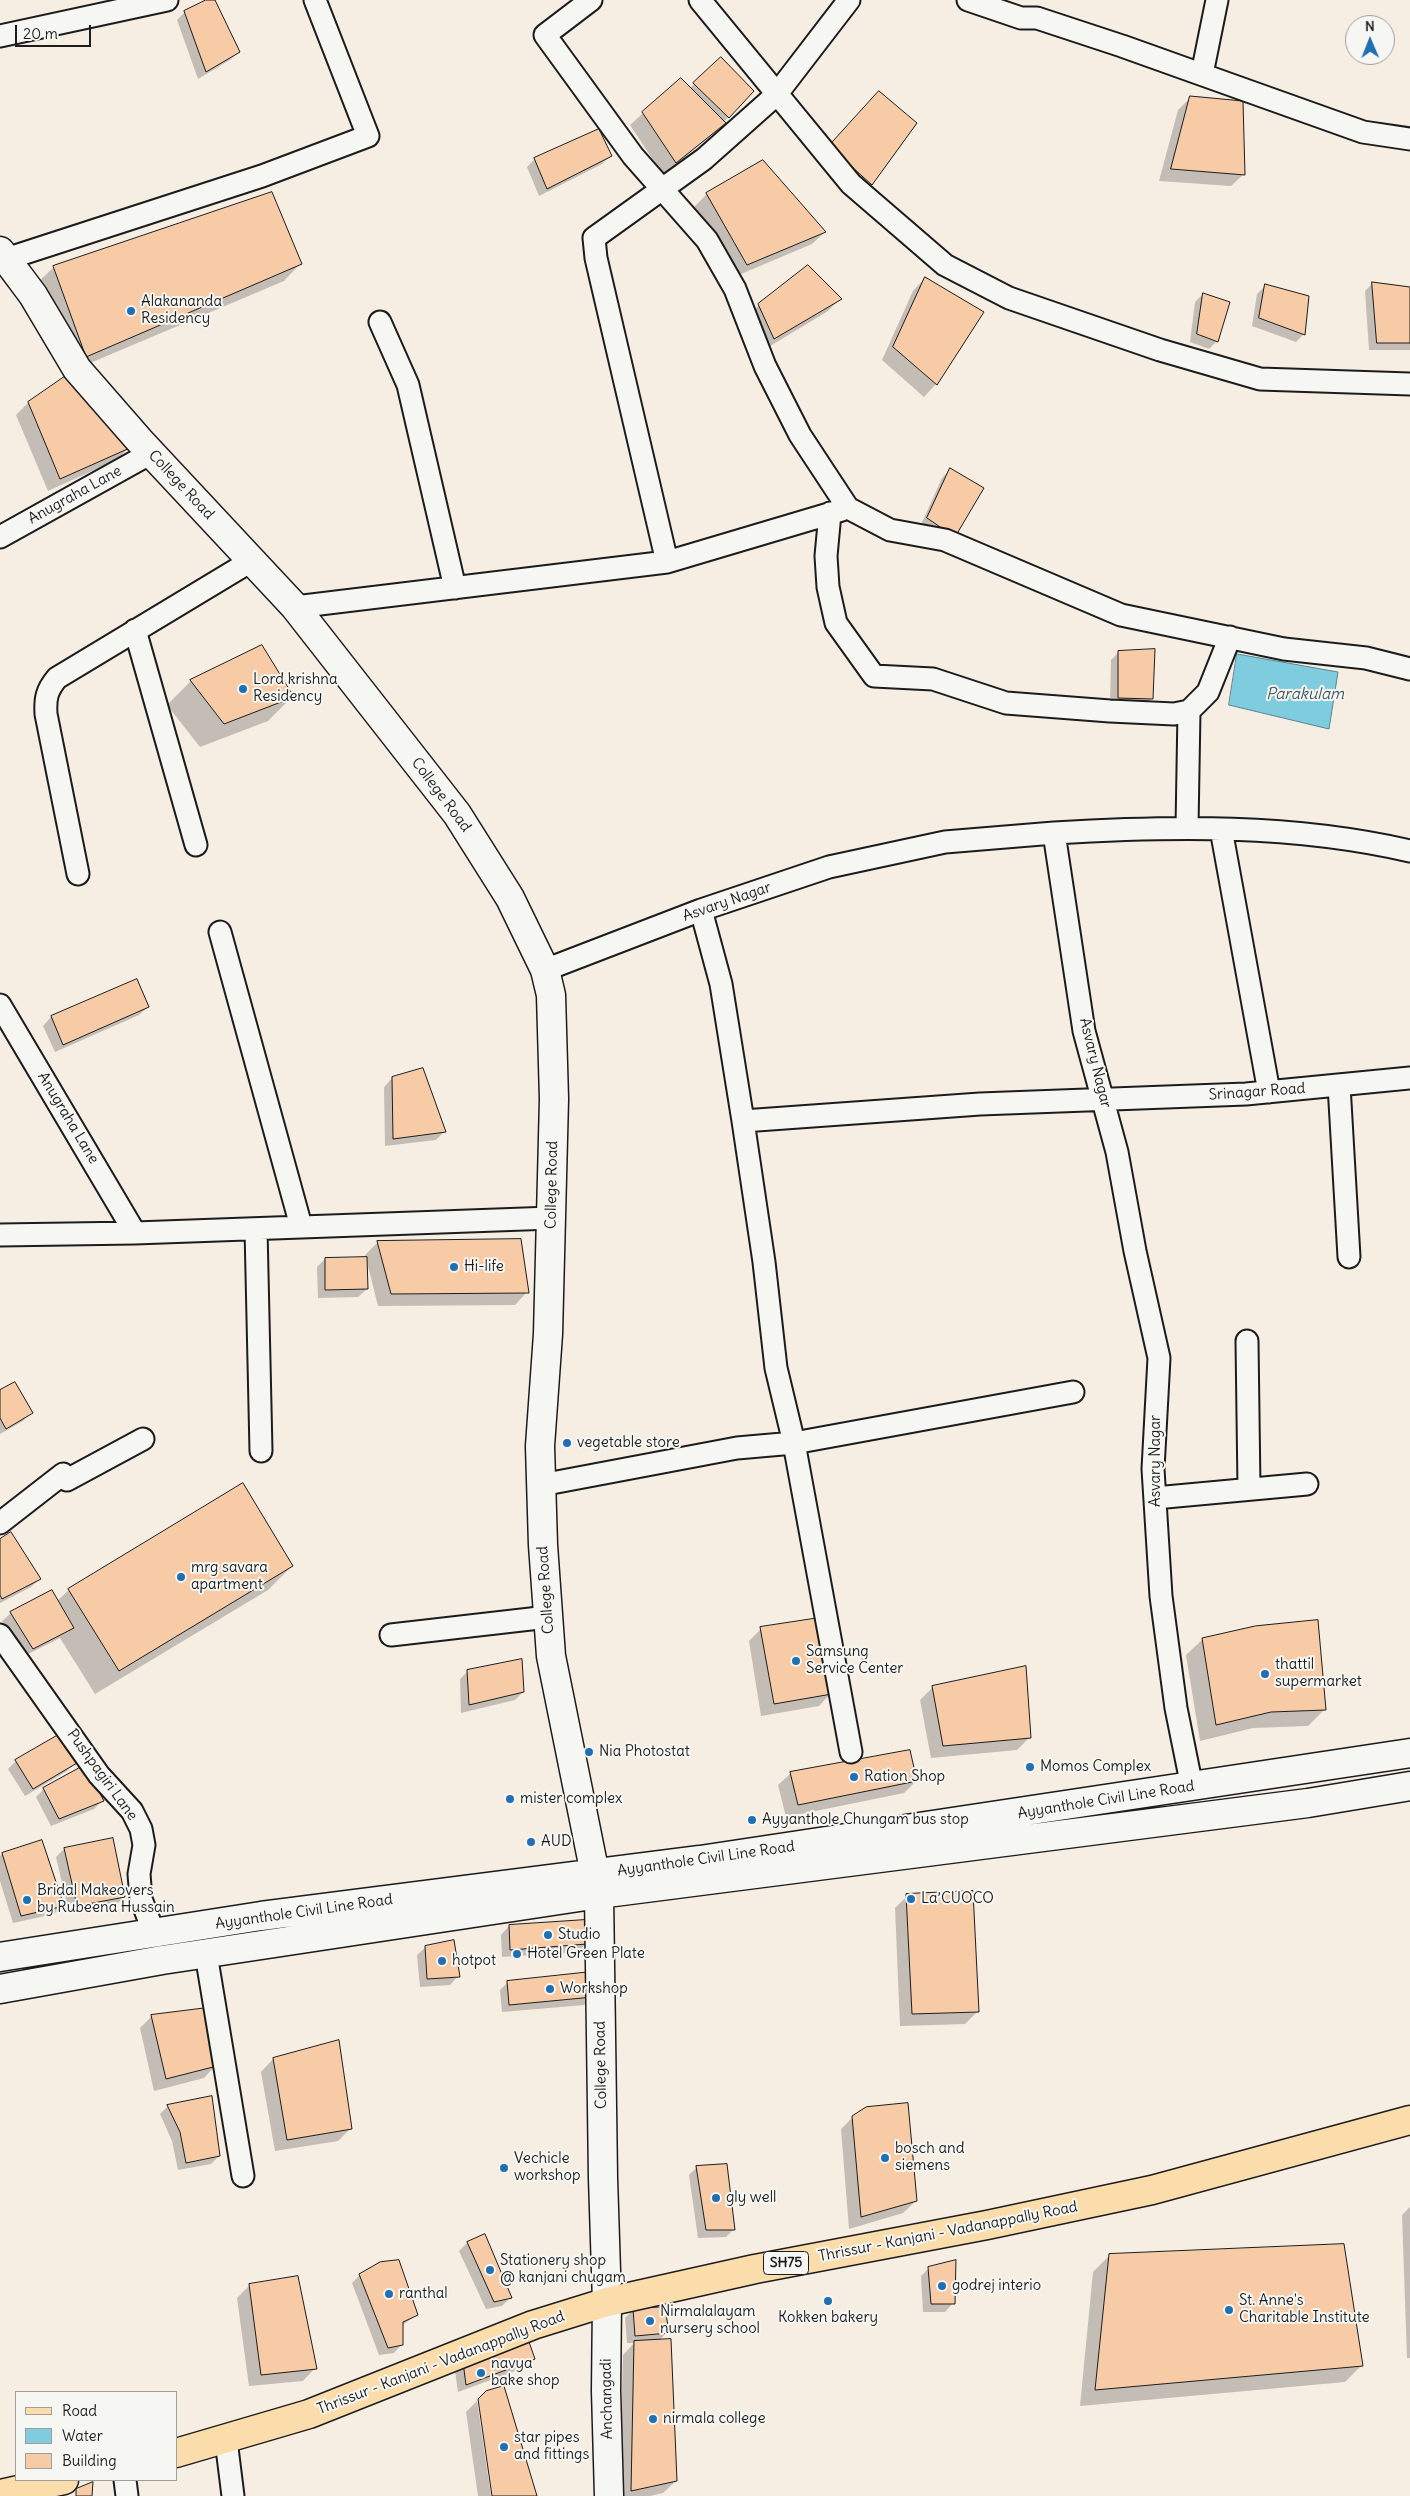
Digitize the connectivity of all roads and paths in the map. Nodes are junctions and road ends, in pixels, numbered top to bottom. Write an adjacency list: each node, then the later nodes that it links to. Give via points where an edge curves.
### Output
1 (168, 0): 8 (street)
2 (315, 0): 13 (street, via 368,136 262,176)
3 (591, 0): 12 (street, via 545,35)
4 (700, 0): 10 (street)
5 (849, 0): 10 (street)
6 (968, 0): 9 (street, via 1021,18 1037,18)
7 (1217, 0): 9 (street)
8 (0, 36)
9 (1202, 74): 11 (street, via 1363,132)
10 (776, 95): 12 (street, via 704,159); 15 (street, via 851,184 945,265 1009,298 1160,350 1260,379)
11 (1410, 140)
12 (660, 189): 17 (street, via 707,240 735,289 765,366); 20 (street, via 594,238 594,248)
13 (2, 257): 16 (main road, College Road, via 32,295 77,369)
14 (380, 322): 21 (street, via 408,385)
15 (1410, 384)
16 (151, 453): 18 (street, Anugraha Lane); 19 (main road, College Road)
17 (839, 511): 20 (street); 24 (street, via 890,530 945,540 1121,614); 26 (street, via 826,556 828,587 836,623 874,676 933,679 1006,703 1032,706 1165,713)
18 (0, 537)
19 (251, 561): 22 (main road, College Road); 23 (street)
20 (667, 562): 21 (street)
21 (455, 588): 22 (street)
22 (295, 607): 35 (main road, College Road, via 457,814 510,898)
23 (135, 630): 30 (street); 32 (street, via 57,678 45,700)
24 (1230, 637): 25 (street, via 1284,649 1366,658); 26 (street, via 1208,692)
25 (1410, 669)
26 (1189, 711): 27 (street)
27 (1187, 827): 28 (street); 29 (street)
28 (1221, 828): 31 (street, via 1278,831 1376,843); 39 (street)
29 (1054, 833): 33 (street, Asvary Nagar, via 945,842 828,867); 40 (street, Asvary Nagar, via 1084,1030)
30 (196, 845)
31 (1410, 851)
32 (78, 874)
33 (700, 910): 35 (street, Asvary Nagar); 41 (street, via 721,984)
34 (220, 932): 43 (street)
35 (545, 970): 42 (main road, College Road, via 551,994 554,1099)
36 (0, 1005): 45 (street, Anugraha Lane)
37 (1410, 1078): 38 (street, Srinagar Road)
38 (1339, 1085): 39 (street, Srinagar Road); 47 (street)
39 (1269, 1092): 40 (street, Srinagar Road)
40 (1104, 1100): 41 (street, Srinagar Road, via 980,1104); 56 (street, Asvary Nagar, via 1159,1358)
41 (743, 1121): 51 (street, via 776,1368)
42 (552, 1218): 43 (street); 54 (main road, College Road, via 540,1446)
43 (301, 1226): 44 (street)
44 (256, 1228): 45 (street); 52 (street)
45 (135, 1233): 46 (street)
46 (0, 1235)
47 (1349, 1257)
48 (1247, 1341): 55 (street)
49 (1073, 1392): 51 (street)
50 (143, 1439): 57 (street, via 67,1480 63,1474)
51 (794, 1442): 54 (street, via 737,1448); 61 (street)
52 (261, 1451)
53 (1306, 1484): 55 (street)
54 (541, 1485): 58 (main road, College Road)
55 (1249, 1488): 56 (street)
56 (1154, 1498): 64 (street, Asvary Nagar, via 1161,1596 1176,1708)
57 (0, 1523)
58 (548, 1617): 60 (street); 65 (main road, College Road, via 551,1656)
59 (0, 1635): 66 (street, Pushpagiri Lane, via 100,1776 132,1810 144,1845 139,1874 140,1893)
60 (391, 1635)
61 (851, 1752)
62 (1410, 1753): 64 (main road, Ayyanthole Civil Line Road)
63 (1410, 1786): 65 (main road, via 1308,1803)
64 (1192, 1787): 65 (main road, Ayyanthole Civil Line Road)
65 (597, 1884): 66 (main road, Ayyanthole Civil Line Road, via 261,1916); 67 (main road, Ayyanthole Civil Line Road); 72 (main road, College Road)
66 (154, 1934): 68 (main road, Ayyanthole Civil Line Road)
67 (206, 1954): 69 (main road, Ayyanthole Civil Line Road); 71 (street)
68 (7, 1956): 69 (main road)
69 (9, 1987)
70 (1410, 2120): 72 (main road, Thrissur - Kanjani - Vadanappally Road / SH75, via 1152,2190 755,2269)
71 (243, 2176)
72 (607, 2302): 73 (main road, Thrissur - Kanjani - Vadanappally Road / SH75, via 533,2325 310,2414); 80 (main road, Anchangadi)
73 (226, 2440): 74 (main road, Thrissur - Kanjani - Vadanappally Road / SH75); 79 (street)
74 (178, 2452)
75 (59, 2481): 77 (main road)
76 (125, 2481): 78 (street)
77 (0, 2494)
78 (127, 2496)
79 (233, 2496)
80 (609, 2496)

